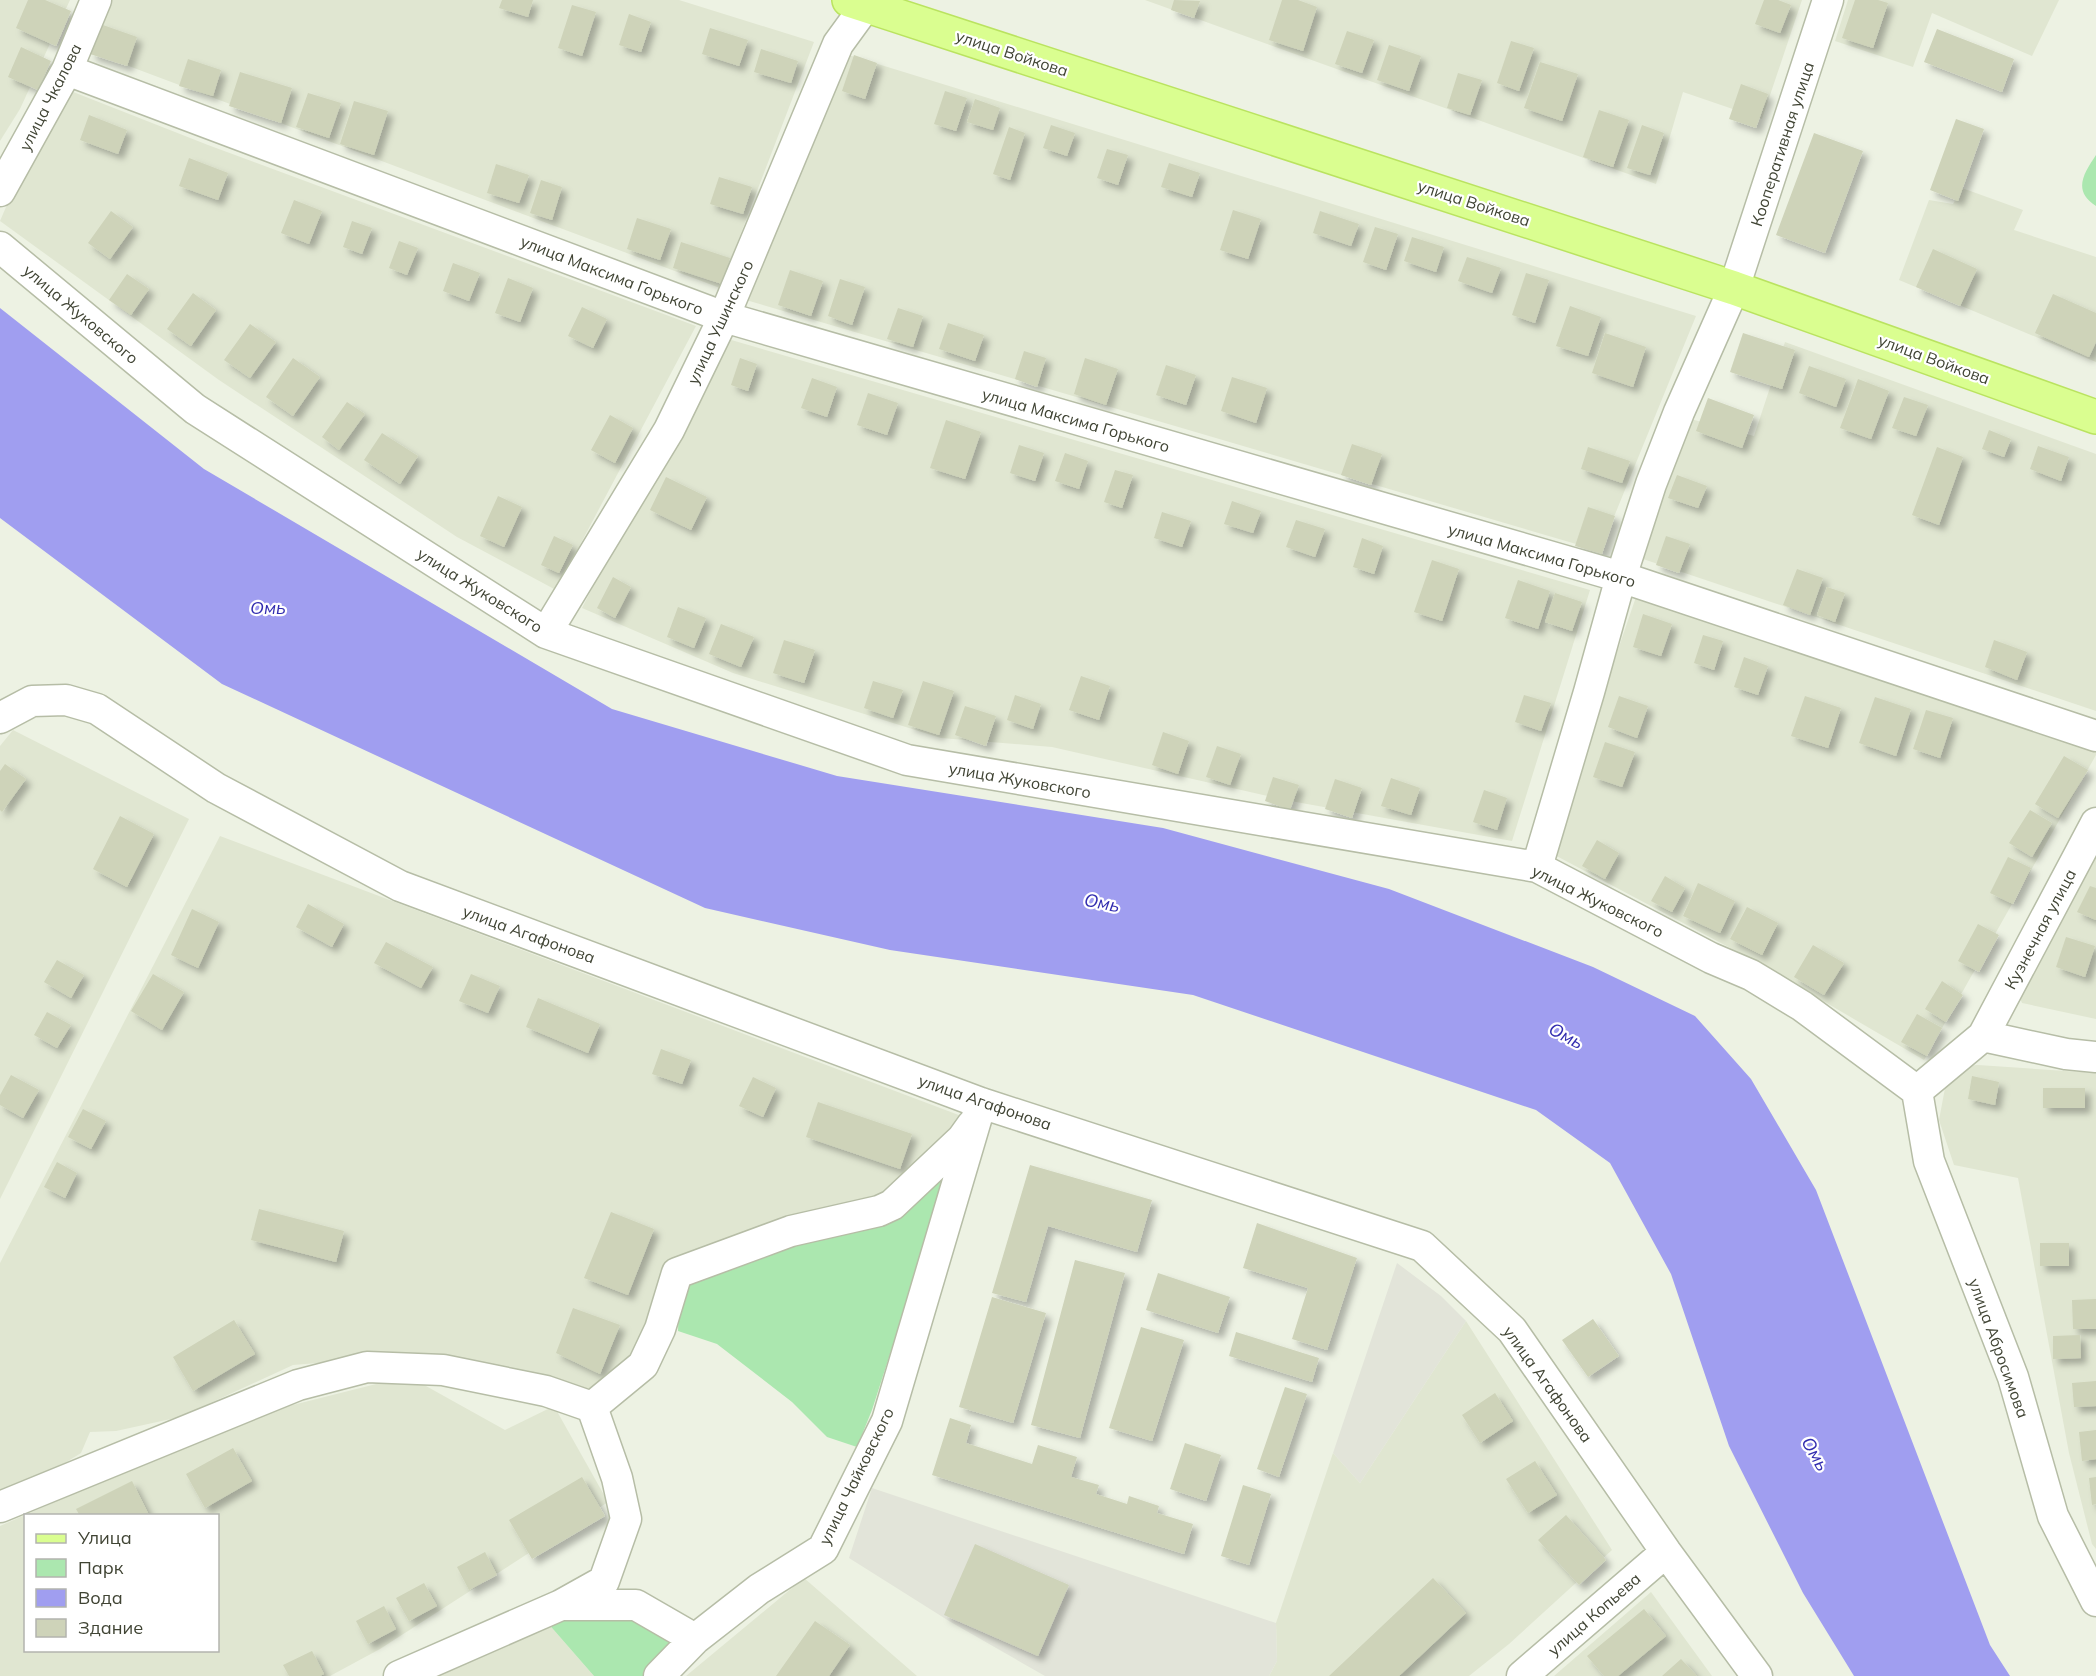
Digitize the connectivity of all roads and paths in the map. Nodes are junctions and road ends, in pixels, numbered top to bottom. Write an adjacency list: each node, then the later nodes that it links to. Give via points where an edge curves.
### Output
1 (96, 0): 4 (street, улица Чкалова)
2 (1828, 0): 7 (street, Кооперативная улица)
3 (861, 2): 7 (main road, улица Войкова); 8 (street, улица Ушинского, via 838,44)
4 (67, 70): 5 (street, улица Чкалова); 8 (street, улица Максима Горького)
5 (0, 191)
6 (0, 246): 11 (street, улица Жуковского, via 195,409)
7 (1734, 288): 9 (main road, улица Войкова); 10 (street, Кооперативная улица, via 1679,412)
8 (724, 317): 10 (street, улица Максима Горького); 11 (street, улица Ушинского, via 669,430)
9 (2096, 417)
10 (1621, 577): 13 (street, улица Максима Горького); 15 (street, Кооперативная улица)
11 (546, 633): 15 (street, улица Жуковского, via 907,760)
12 (0, 718): 19 (street, улица Агафонова, via 32,701 66,700 97,709 216,788 399,886)
13 (2096, 736)
14 (2096, 823): 16 (street, Кузнечная улица)
15 (1537, 867): 18 (street, улица Жуковского, via 1750,975 1802,1006)
16 (1983, 1036): 17 (street); 18 (street)
17 (2096, 1057)
18 (1917, 1091): 24 (street, улица Абросимова, via 1929,1161 2013,1377 2053,1516)
19 (980, 1109): 20 (street, via 962,1139 892,1205 791,1231 677,1273 660,1329 643,1365); 23 (street, улица Агафонова, via 1422,1246 1512,1330); 27 (street, улица Чайковского, via 887,1420 823,1548 759,1589)
20 (592, 1407): 21 (street, via 546,1391 443,1370 367,1367 298,1384); 22 (street, via 617,1478)
21 (0, 1507)
22 (626, 1519): 25 (street, via 604,1581); 26 (street, via 620,1581)
23 (1666, 1552): 30 (street, улица Копьева); 31 (street, улица Агафонова)
24 (2096, 1601)
25 (561, 1605): 26 (street); 28 (street)
26 (636, 1605): 27 (street)
27 (695, 1639): 29 (street, улица Чайковского)
28 (399, 1676)
29 (659, 1676)
30 (1522, 1676)
31 (1757, 1676)

